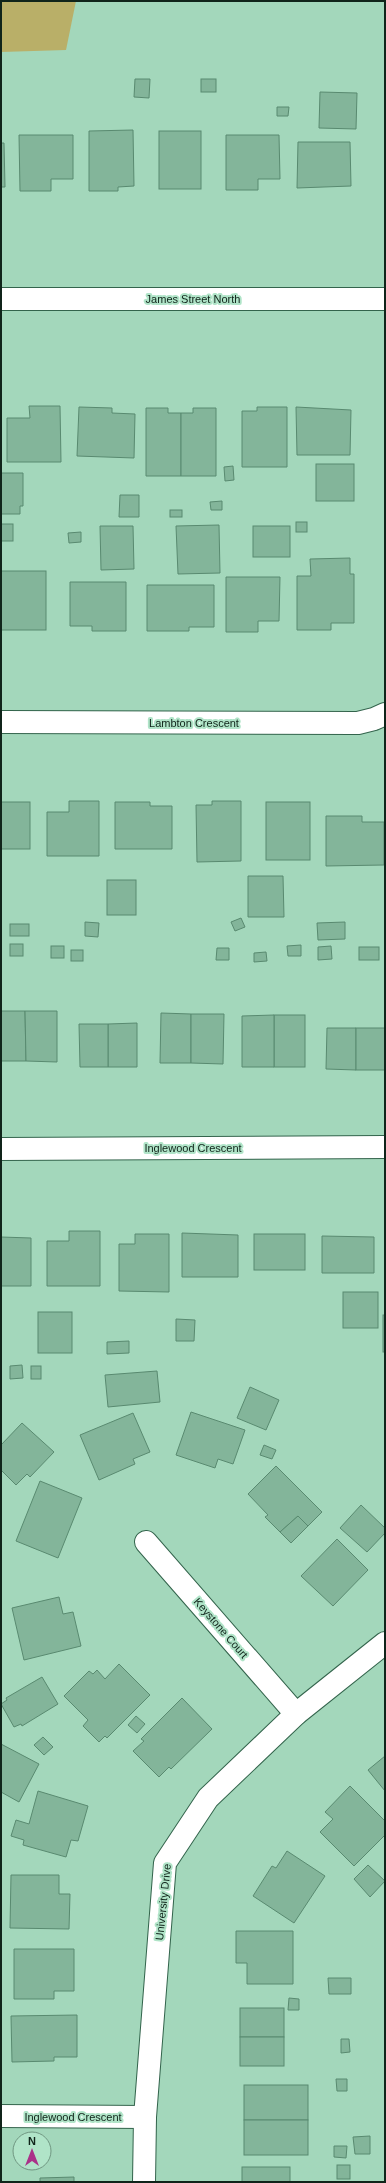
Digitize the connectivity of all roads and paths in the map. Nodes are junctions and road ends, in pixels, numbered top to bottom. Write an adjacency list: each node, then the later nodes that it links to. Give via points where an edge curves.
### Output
1 (1, 299): 2 (street, James Street North)
2 (385, 299)
3 (385, 714): 4 (street, Lambton Crescent, via 358,723)
4 (1, 722)
5 (385, 1146): 6 (street, Inglewood Crescent)
6 (1, 1149)
7 (146, 1542): 9 (street, Keystone Court)
8 (385, 1642): 9 (street, University Drive)
9 (296, 1714): 11 (street, University Drive, via 208,1798 165,1863)
10 (1, 2116): 11 (street, Inglewood Crescent)
11 (145, 2117): 12 (street, University Drive)
12 (144, 2182)

